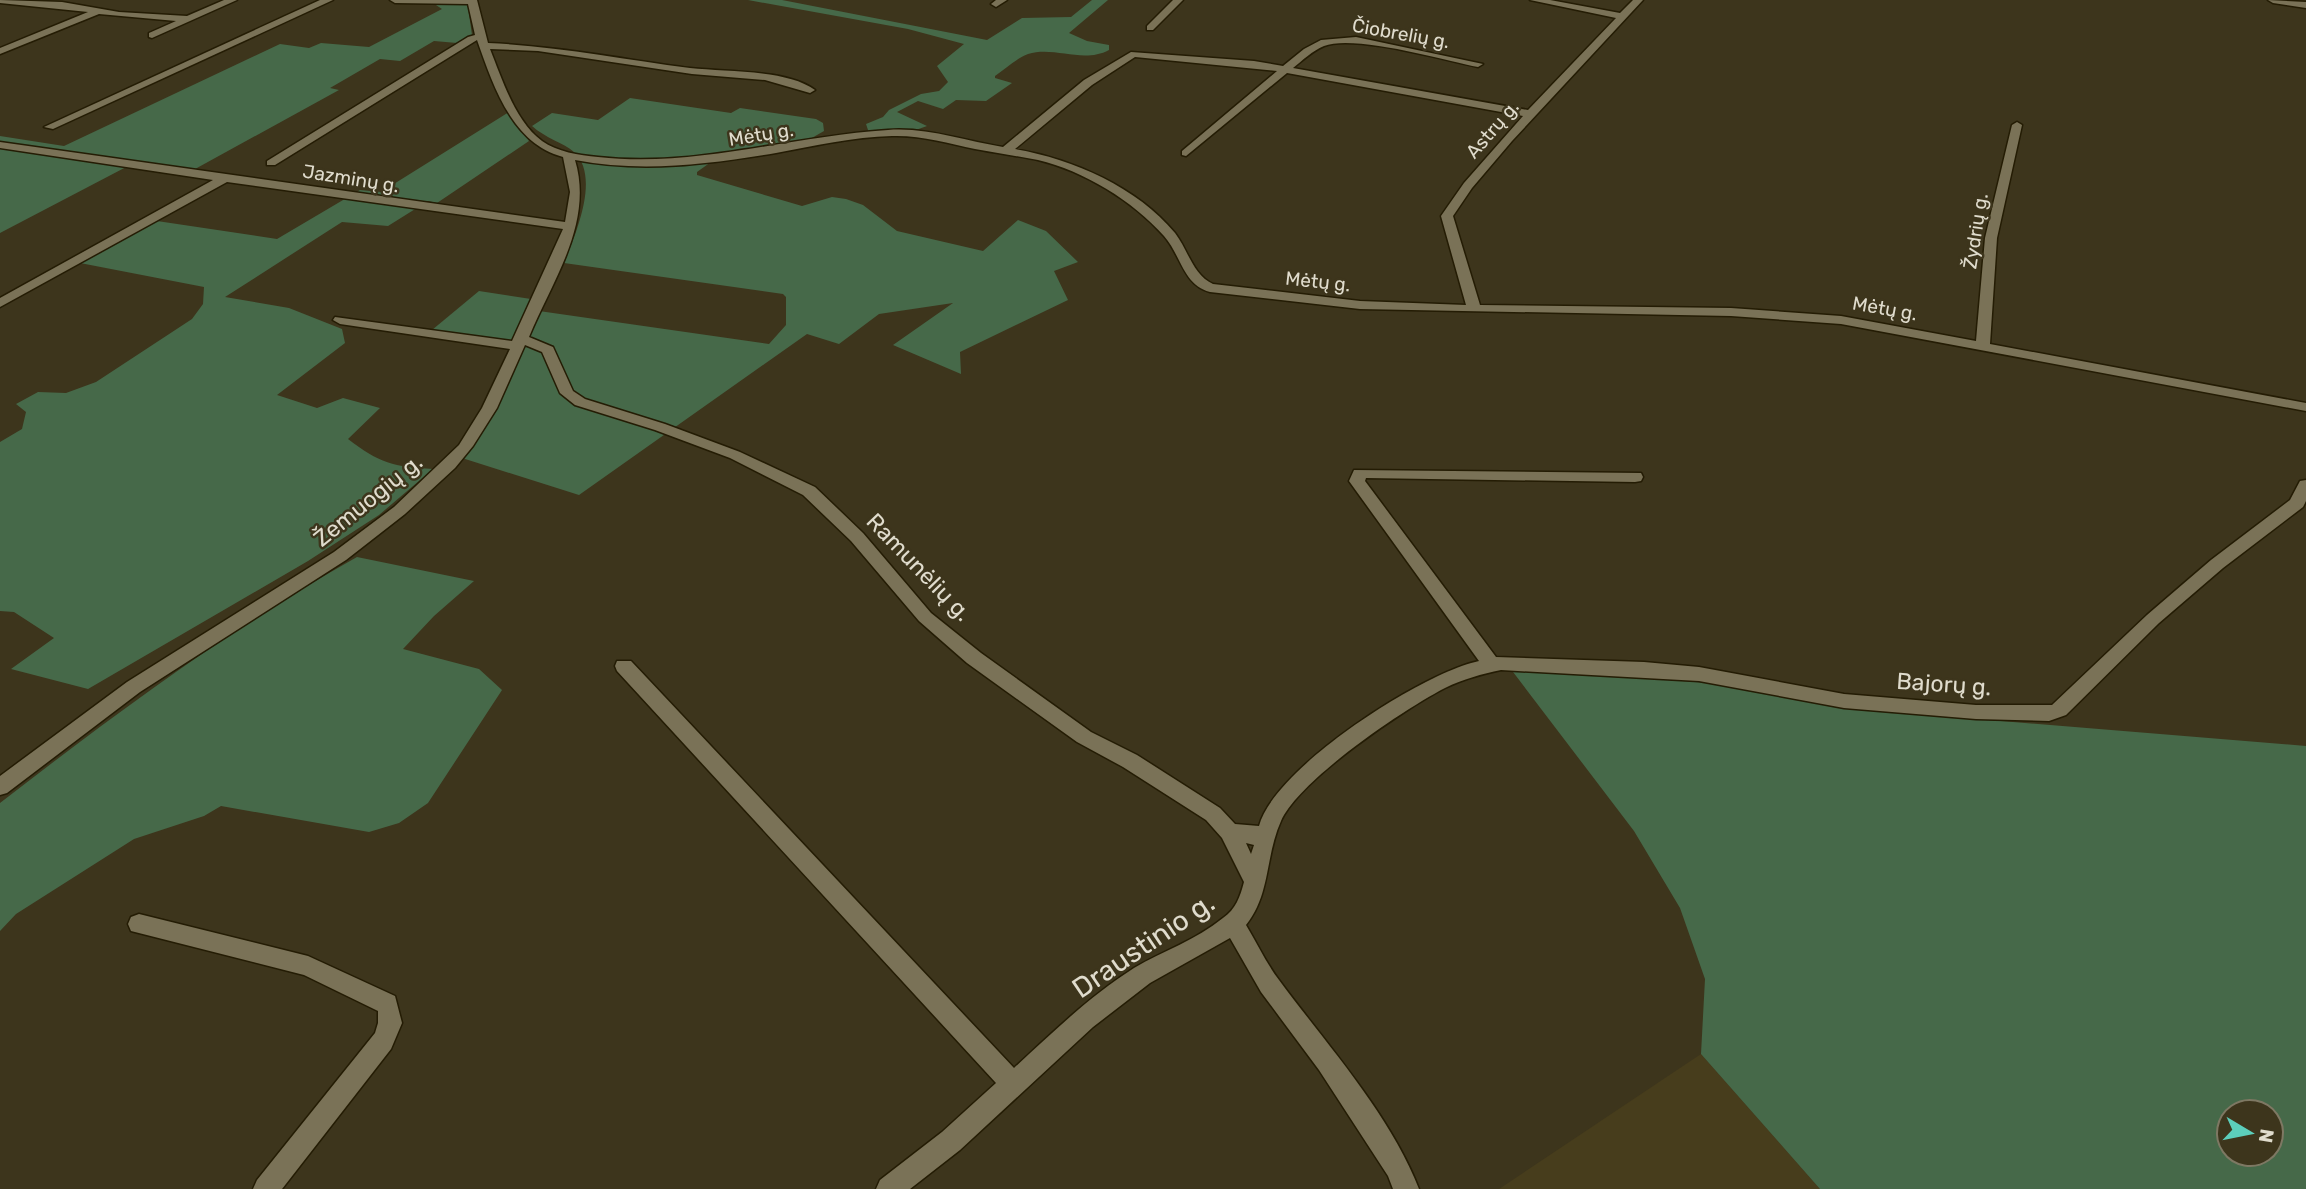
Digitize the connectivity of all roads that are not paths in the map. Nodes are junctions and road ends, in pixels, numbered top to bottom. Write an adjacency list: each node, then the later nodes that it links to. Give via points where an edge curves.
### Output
1 (0, 0): 11 (street)
2 (232, 0): 13 (street)
3 (328, 0): 23 (street)
4 (395, 0): 5 (street)
5 (472, 0): 16 (street, Mėtų g.)
6 (1178, 0): 14 (street)
7 (1535, 0): 12 (street)
8 (1638, 0): 12 (street, Astrų g.)
9 (2273, 0): 10 (street)
10 (2306, 5)
11 (99, 11): 13 (street); 17 (street)
12 (1621, 16): 21 (street, Astrų g.)
13 (190, 19): 15 (street)
14 (1150, 29)
15 (152, 35)
16 (481, 42): 20 (street, via 692,71 766,76); 27 (street, Mėtų g., via 533,138); 28 (street, via 471,39)
17 (0, 51)
18 (1478, 64): 19 (street, Čiobrelių g., via 1340,40 1317,44)
19 (1285, 69): 21 (street); 25 (street, via 1128,56); 26 (street, Čiobrelių g.)
20 (810, 90)
21 (1531, 114): 32 (street, Astrų g., via 1447,216)
22 (2017, 125): 35 (street, Žydrių g., via 1991,238)
23 (49, 127)
24 (0, 145): 29 (street, Jazminų g.)
25 (1006, 151): 27 (street, Mėtų g., via 899,133 691,162 632,163); 32 (street, Mėtų g., via 1050,160 1101,181 1157,222 1203,286 1360,305)
26 (1186, 153)
27 (568, 155): 30 (street, Žemuogių g., via 578,195)
28 (271, 163)
29 (228, 176): 30 (street, Jazminų g.); 31 (street)
30 (571, 226): 34 (street, Žemuogių g.)
31 (0, 303)
32 (1474, 309): 35 (street, Mėtų g., via 1788,315)
33 (340, 320): 34 (street, Ramunėlių g.)
34 (517, 344): 41 (street, Žemuogių g., via 467,445 411,502 355,548 128,691); 43 (street, Ramunėlių g., via 532,341 548,350 567,393 580,402 735,455 809,491 857,537 925,617 974,658 1084,737 1198,803)
35 (1983, 345): 36 (street, Mėtų g.)
36 (2306, 407)
37 (1635, 477): 39 (street, via 1360,473 1357,481)
38 (2306, 485): 39 (street, Bajorų g., via 2297,503 2217,564 2059,710 2049,714 1844,701 1658,670)
39 (1491, 664): 42 (street, Draustinio g., via 1439,683 1345,742 1286,796)
40 (624, 666): 47 (street)
41 (0, 787)
42 (1268, 831): 43 (street, via 1255,836); 44 (street, Draustinio g.)
43 (1229, 832): 44 (street, Ramunėlių g.)
44 (1256, 884): 46 (street, Draustinio g., via 1249,905)
45 (139, 924): 48 (street, via 307,967 387,1004 392,1016 383,1041)
46 (1233, 924): 47 (street, Draustinio g., via 1133,983); 50 (street, via 1269,985 1328,1062 1398,1168)
47 (1013, 1084): 49 (street, Draustinio g.)
48 (266, 1189)
49 (889, 1189)
50 (1406, 1189)

